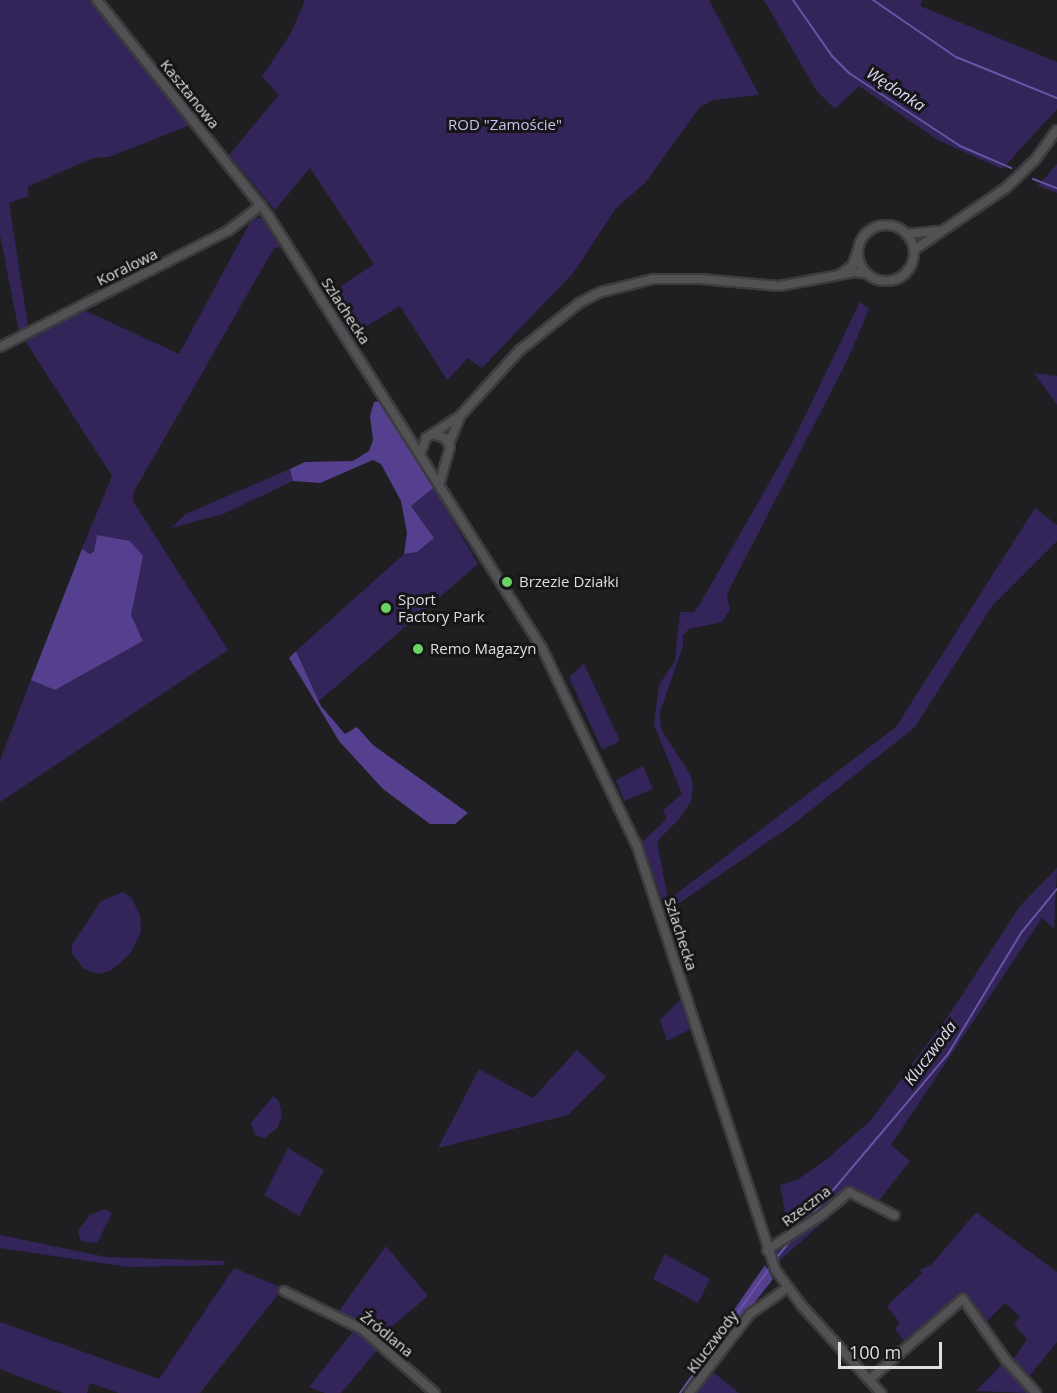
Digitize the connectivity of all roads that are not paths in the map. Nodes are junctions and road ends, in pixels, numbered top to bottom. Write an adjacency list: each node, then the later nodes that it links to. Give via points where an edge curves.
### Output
1 (97, 0): 3 (street, Kasztanowa)
2 (1057, 130): 4 (street, via 1012,183)
3 (261, 205): 10 (street, Koralowa, via 228,231); 12 (street, Szlachecka)
4 (939, 231): 5 (street); 6 (street)
5 (907, 234): 6 (street); 7 (street, via 892,225 875,226 862,236)
6 (914, 250): 8 (street, via 910,267 897,278 882,281)
7 (857, 251): 8 (street); 9 (street, via 852,266)
8 (867, 274): 9 (street)
9 (838, 275): 11 (street, via 779,286 654,279 601,292 544,329)
10 (0, 347)
11 (461, 415): 13 (street); 14 (street)
12 (408, 431): 13 (street); 15 (street, Szlachecka)
13 (432, 435): 14 (street); 15 (street)
14 (449, 444): 16 (street)
15 (424, 455): 16 (street, via 435,463); 17 (street, Szlachecka)
16 (447, 459): 17 (street)
17 (440, 482): 19 (street, Szlachecka, via 554,670 637,846)
18 (894, 1215): 19 (street, Rzeczna, via 849,1192)
19 (768, 1252): 20 (street, Szlachecka)
20 (788, 1288): 22 (street, Szlachecka); 24 (street, Kluczwody, via 750,1314)
21 (284, 1292): 23 (street, Źródlana, via 362,1329)
22 (869, 1380): 25 (street, Szlachecka); 26 (street, via 963,1299 1006,1360)
23 (435, 1393)
24 (689, 1393)
25 (881, 1393)
26 (1036, 1393)

